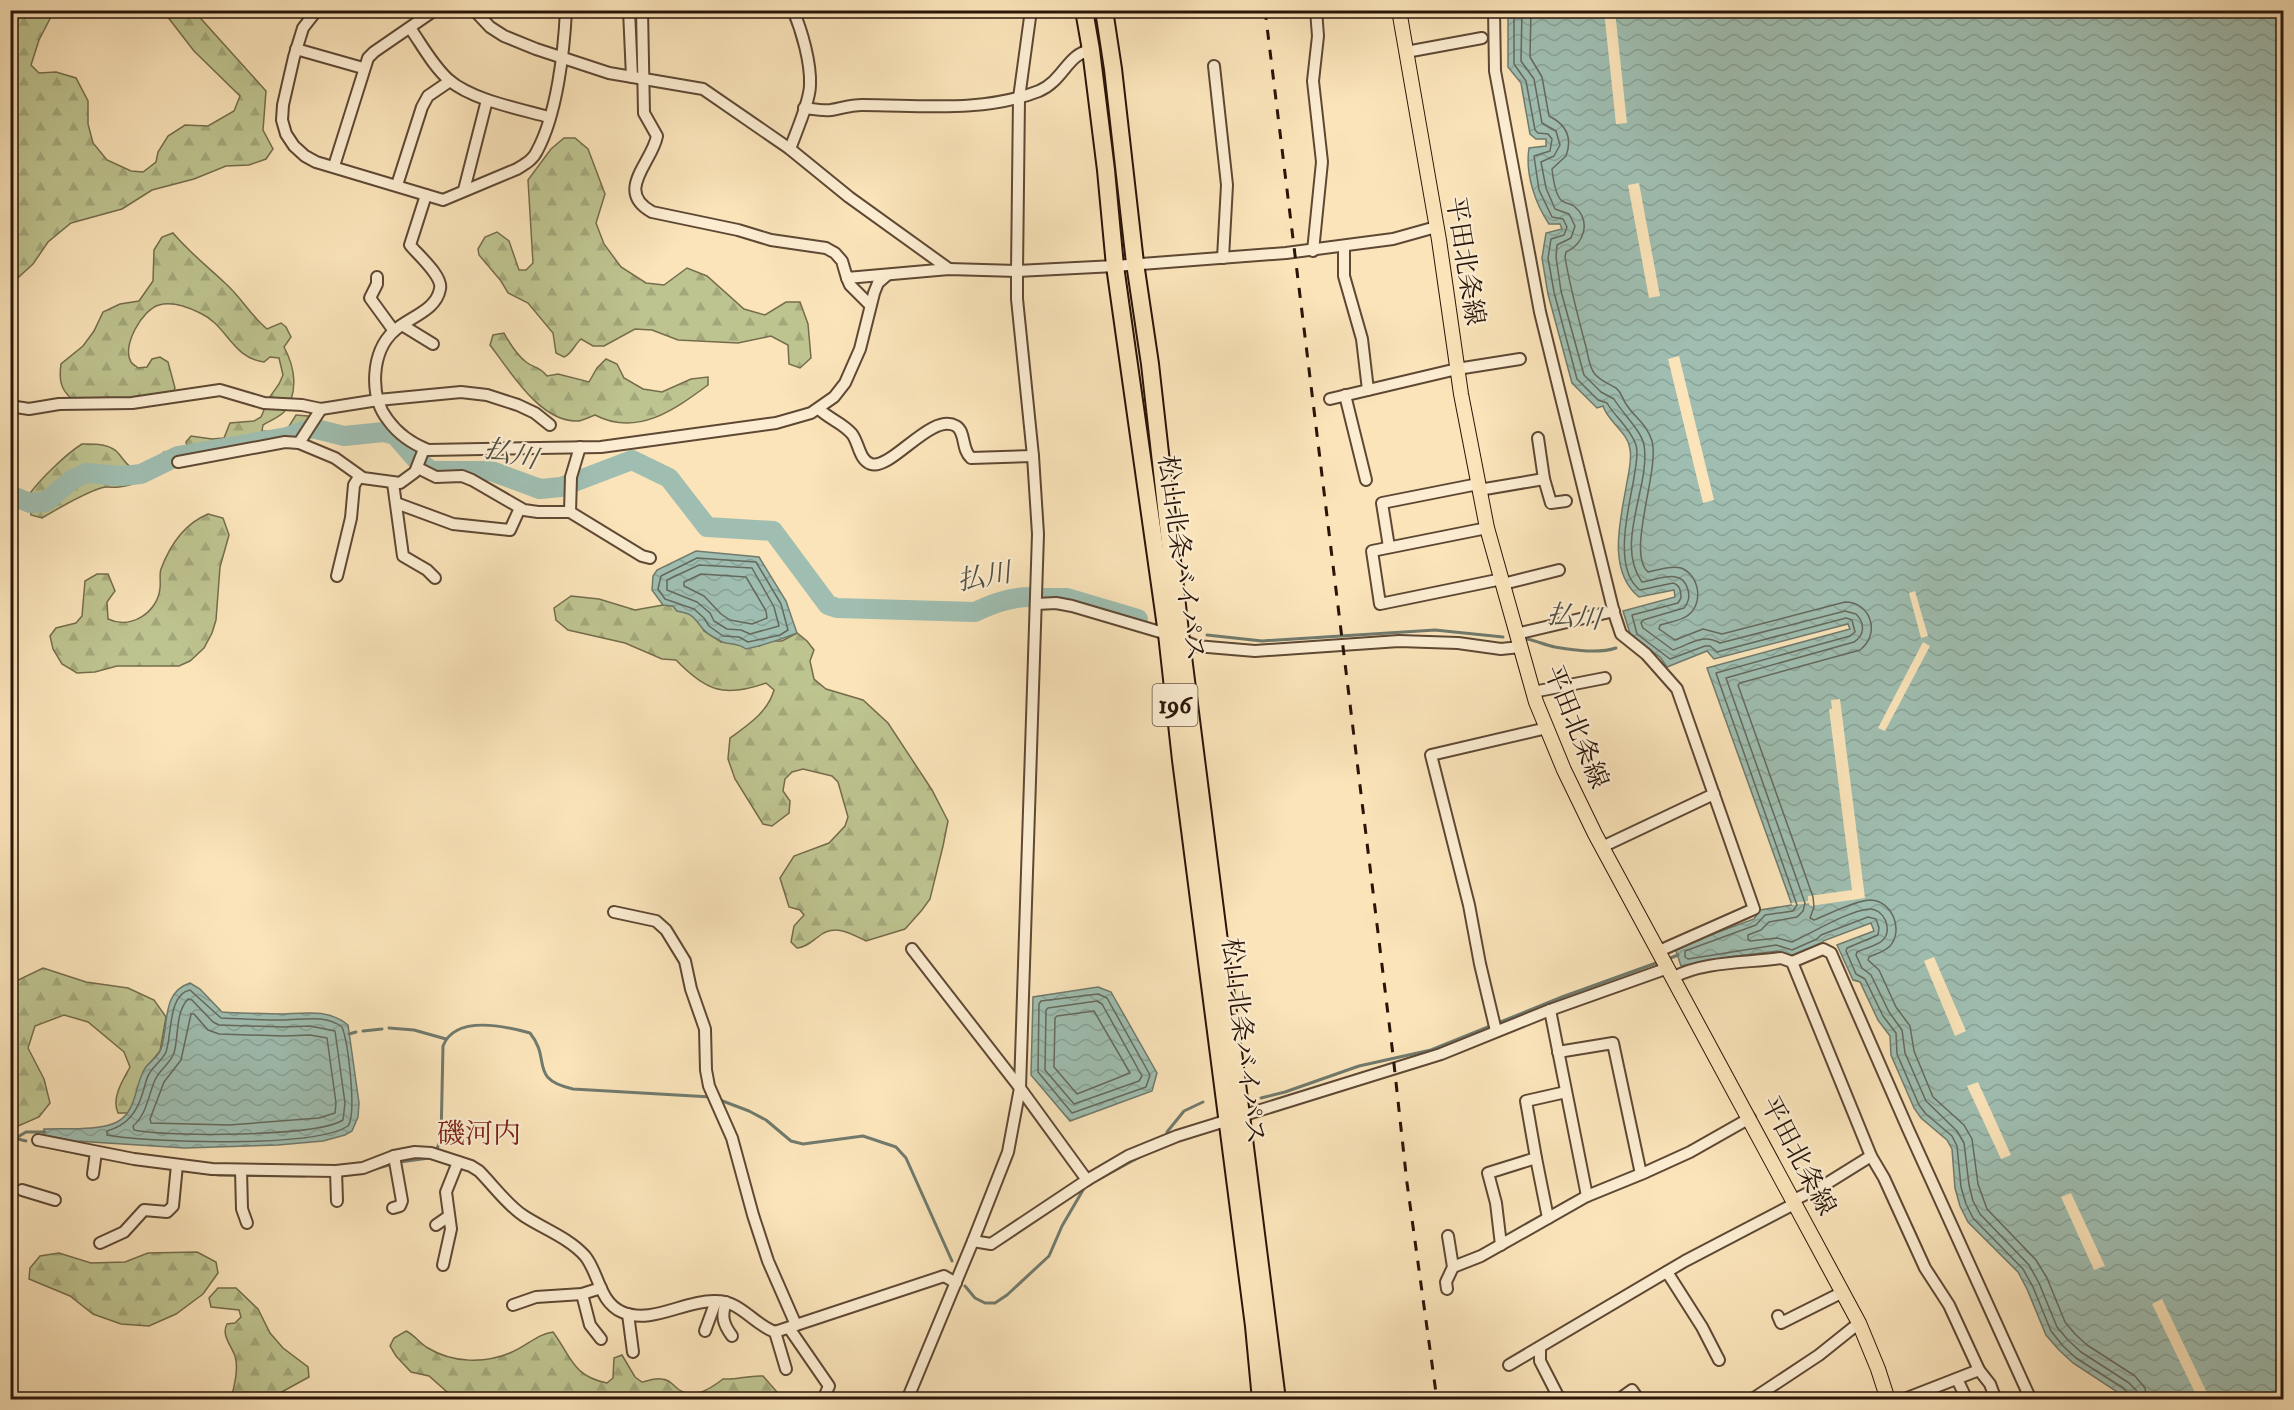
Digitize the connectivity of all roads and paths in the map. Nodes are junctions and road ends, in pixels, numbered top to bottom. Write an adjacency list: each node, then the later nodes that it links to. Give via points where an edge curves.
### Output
1 (317, 10): 16 (street, via 303,28)
2 (435, 10): 14 (street)
3 (474, 10): 19 (street, via 504,36)
4 (566, 10): 19 (street)
5 (628, 10): 22 (street)
6 (642, 10): 22 (street)
7 (793, 10): 26 (street, via 811,84)
8 (1031, 10): 24 (street)
9 (1084, 10): 17 (highway, 松山北条バイパス / 196)
10 (1104, 10): 37 (highway, 松山北条バイパス / 196)
11 (1316, 10): 35 (street, via 1313,81 1322,162)
12 (1399, 10): 18 (main road, 平田北条線)
13 (1494, 10): 81 (street, via 1495,71 1540,312)
14 (410, 28): 21 (street, via 374,52); 23 (street)
15 (1482, 38): 18 (street)
16 (297, 49): 21 (street); 29 (street, via 283,105 286,134 305,156)
17 (1091, 50): 24 (street, via 1074,57 1056,81); 38 (highway, 松山北条バイパス / 196)
18 (1406, 52): 33 (main road, 平田北条線)
19 (563, 58): 22 (street); 27 (street)
20 (1214, 66): 36 (street, via 1227,185)
21 (363, 68): 29 (street)
22 (638, 78): 28 (street, via 703,89); 43 (street, via 644,113 657,136 635,188 643,207 771,240 826,248 842,261)
23 (450, 81): 25 (street); 30 (street, via 428,96 422,107)
24 (1018, 98): 26 (street, via 945,107); 40 (street)
25 (487, 100): 27 (street); 31 (street)
26 (804, 108): 28 (street)
27 (549, 117): 31 (street, via 537,151 528,162)
28 (790, 149): 39 (street)
29 (334, 166): 30 (street)
30 (397, 185): 32 (street)
31 (464, 190): 32 (street, via 443,200)
32 (426, 195): 45 (street, via 410,245 441,282 440,290 428,309)
33 (1436, 226): 34 (street, via 1393,239); 48 (main road, 平田北条線)
34 (1344, 246): 35 (street); 49 (street, via 1344,276 1362,339)
35 (1313, 251): 36 (street)
36 (1223, 258): 37 (street)
37 (1135, 263): 38 (street); 82 (highway, 松山北条バイパス / 196, via 1150,364)
38 (1115, 266): 40 (street); 82 (highway, 松山北条バイパス / 196)
39 (948, 269): 40 (street); 41 (street)
40 (1017, 271): 61 (street)
41 (885, 276): 43 (street); 44 (street, via 878,283)
42 (377, 277): 45 (street, via 370,298)
43 (847, 278): 44 (street)
44 (870, 305): 55 (street, via 853,368 845,384)
45 (398, 328): 46 (street); 52 (street, via 377,354)
46 (433, 344)
47 (1520, 360): 48 (street)
48 (1457, 369): 49 (street); 68 (main road, 平田北条線)
49 (1368, 390): 50 (street)
50 (1345, 395): 51 (street); 66 (street)
51 (1330, 399)
52 (378, 400): 54 (street); 56 (street, via 461,392 488,395 526,409); 60 (street, via 387,420)
53 (10, 406): 54 (street, via 29,409 59,404 132,404 220,390 264,403)
54 (321, 409): 58 (street)
55 (819, 409): 59 (street, via 776,423); 61 (street, via 851,433 863,458 876,465 915,438 951,424 961,431 964,448 971,458)
56 (550, 425)
57 (1538, 438): 65 (street)
58 (299, 442): 62 (street); 64 (street, via 335,458)
59 (580, 447): 60 (street); 72 (street, via 569,489)
60 (424, 449): 63 (street)
61 (1033, 456): 80 (street, via 1038,534)
62 (178, 462)
63 (420, 465): 67 (street, via 408,479); 71 (street, via 436,477 462,476 472,480)
64 (359, 477): 67 (street); 77 (street, via 354,485 351,518)
65 (1544, 478): 68 (street); 69 (street, via 1551,503)
66 (1366, 480)
67 (393, 483): 70 (street)
68 (1478, 487): 73 (main road, 平田北条線); 74 (street, via 1382,503)
69 (1566, 501)
70 (396, 502): 71 (street, via 453,524 510,530); 78 (street, via 403,555)
71 (520, 508): 72 (street)
72 (570, 512): 75 (street)
73 (1487, 528): 74 (street); 79 (main road, 平田北条線)
74 (1389, 547): 79 (street, via 1372,551 1380,604)
75 (650, 558)
76 (1559, 570): 79 (street)
77 (337, 576)
78 (435, 578)
79 (1503, 582): 83 (main road, 平田北条線)
80 (1036, 604): 82 (street, via 1072,606); 96 (street)
81 (1614, 611): 83 (street); 87 (street, via 1621,634 1646,654 1677,689)
82 (1174, 638): 83 (street, via 1196,646 1255,651 1400,641 1501,649); 99 (highway, 松山北条バイパス / 196)
83 (1518, 640): 85 (main road, 平田北条線)
84 (1605, 678): 85 (street)
85 (1533, 692): 86 (main road, 平田北条線)
86 (1547, 728): 88 (main road, 平田北条線); 94 (street, via 1431,755)
87 (1714, 794): 88 (street); 92 (street, via 1754,909)
88 (1602, 847): 92 (main road, 平田北条線)
89 (614, 912): 139 (street, via 656,921 685,961 705,1029 709,1086 732,1138 753,1215)
90 (912, 949): 96 (street)
91 (1792, 962): 92 (street, via 1781,958 1683,972); 102 (street); 163 (street, via 1823,949 1831,953)
92 (1666, 963): 93 (street); 98 (main road, 平田北条線)
93 (1550, 1010): 94 (street); 95 (street)
94 (1495, 1027): 99 (street, via 1418,1062)
95 (1558, 1052): 97 (street); 109 (street, via 1613,1043)
96 (1020, 1088): 111 (street); 123 (street, via 1008,1152)
97 (1566, 1092): 103 (street, via 1526,1101); 113 (street)
98 (1750, 1118): 109 (street); 116 (main road, 平田北条線)
99 (1235, 1119): 111 (street, via 1214,1123 1128,1156); 153 (highway, 松山北条バイパス / 196); 154 (highway, 松山北条バイパス / 196)
100 (38, 1140): 101 (street)
101 (96, 1156): 106 (street); 107 (street)
102 (1871, 1156): 116 (street); 149 (street)
103 (1536, 1158): 119 (street); 125 (street, via 1488,1173)
104 (394, 1160): 105 (street, via 415,1152); 110 (street); 117 (street, via 402,1201)
105 (458, 1162): 118 (street, via 446,1192); 130 (street, via 479,1171 522,1215 579,1250)
106 (176, 1168): 108 (street); 124 (street, via 173,1206 167,1212 144,1210 124,1232)
107 (93, 1174)
108 (241, 1174): 110 (street); 120 (street, via 242,1209)
109 (1641, 1174): 113 (street)
110 (336, 1175): 115 (street)
111 (1087, 1180): 123 (street, via 991,1245)
112 (22, 1191): 114 (street)
113 (1587, 1196): 119 (street)
114 (55, 1200)
115 (337, 1201)
116 (1795, 1201): 128 (street); 132 (main road, 平田北条線)
117 (393, 1208)
118 (449, 1216): 121 (street); 126 (street, via 451,1229)
119 (1548, 1218): 125 (street)
120 (247, 1223)
121 (436, 1225)
122 (1448, 1236): 127 (street)
123 (973, 1241): 129 (street)
124 (100, 1243)
125 (1501, 1245): 127 (street)
126 (443, 1264)
127 (1453, 1267): 131 (street)
128 (1667, 1272): 144 (street); 146 (street)
129 (956, 1283): 139 (street, via 944,1276); 152 (street)
130 (601, 1288): 133 (street); 136 (street, via 611,1305)
131 (1447, 1289)
132 (1843, 1292): 137 (street, via 1781,1323); 138 (main road, 平田北条線)
133 (582, 1294): 135 (street, via 536,1297); 143 (street, via 590,1325)
134 (721, 1301): 136 (street, via 649,1315); 140 (street); 141 (street, via 748,1312); 142 (street, via 725,1327)
135 (513, 1305)
136 (628, 1314): 145 (street)
137 (1778, 1316)
138 (1859, 1323): 158 (street); 159 (main road, 平田北条線)
139 (792, 1327): 141 (street); 151 (street, via 829,1386)
140 (705, 1331)
141 (775, 1332): 148 (street)
142 (732, 1336)
143 (601, 1340)
144 (1540, 1348): 147 (street); 155 (street, via 1540,1361)
145 (633, 1352)
146 (1719, 1360)
147 (1509, 1365)
148 (786, 1369)
149 (1980, 1370): 150 (street); 162 (street)
150 (1957, 1379): 160 (street); 161 (street)
151 (826, 1400)
152 (907, 1400)
153 (1261, 1400)
154 (1277, 1400)
155 (1560, 1400)
156 (1618, 1400): 157 (street, via 1632,1390)
157 (1639, 1400)
158 (1751, 1400)
159 (1888, 1400)
160 (1902, 1400)
161 (1967, 1400)
162 (1996, 1400)
163 (2031, 1400)

